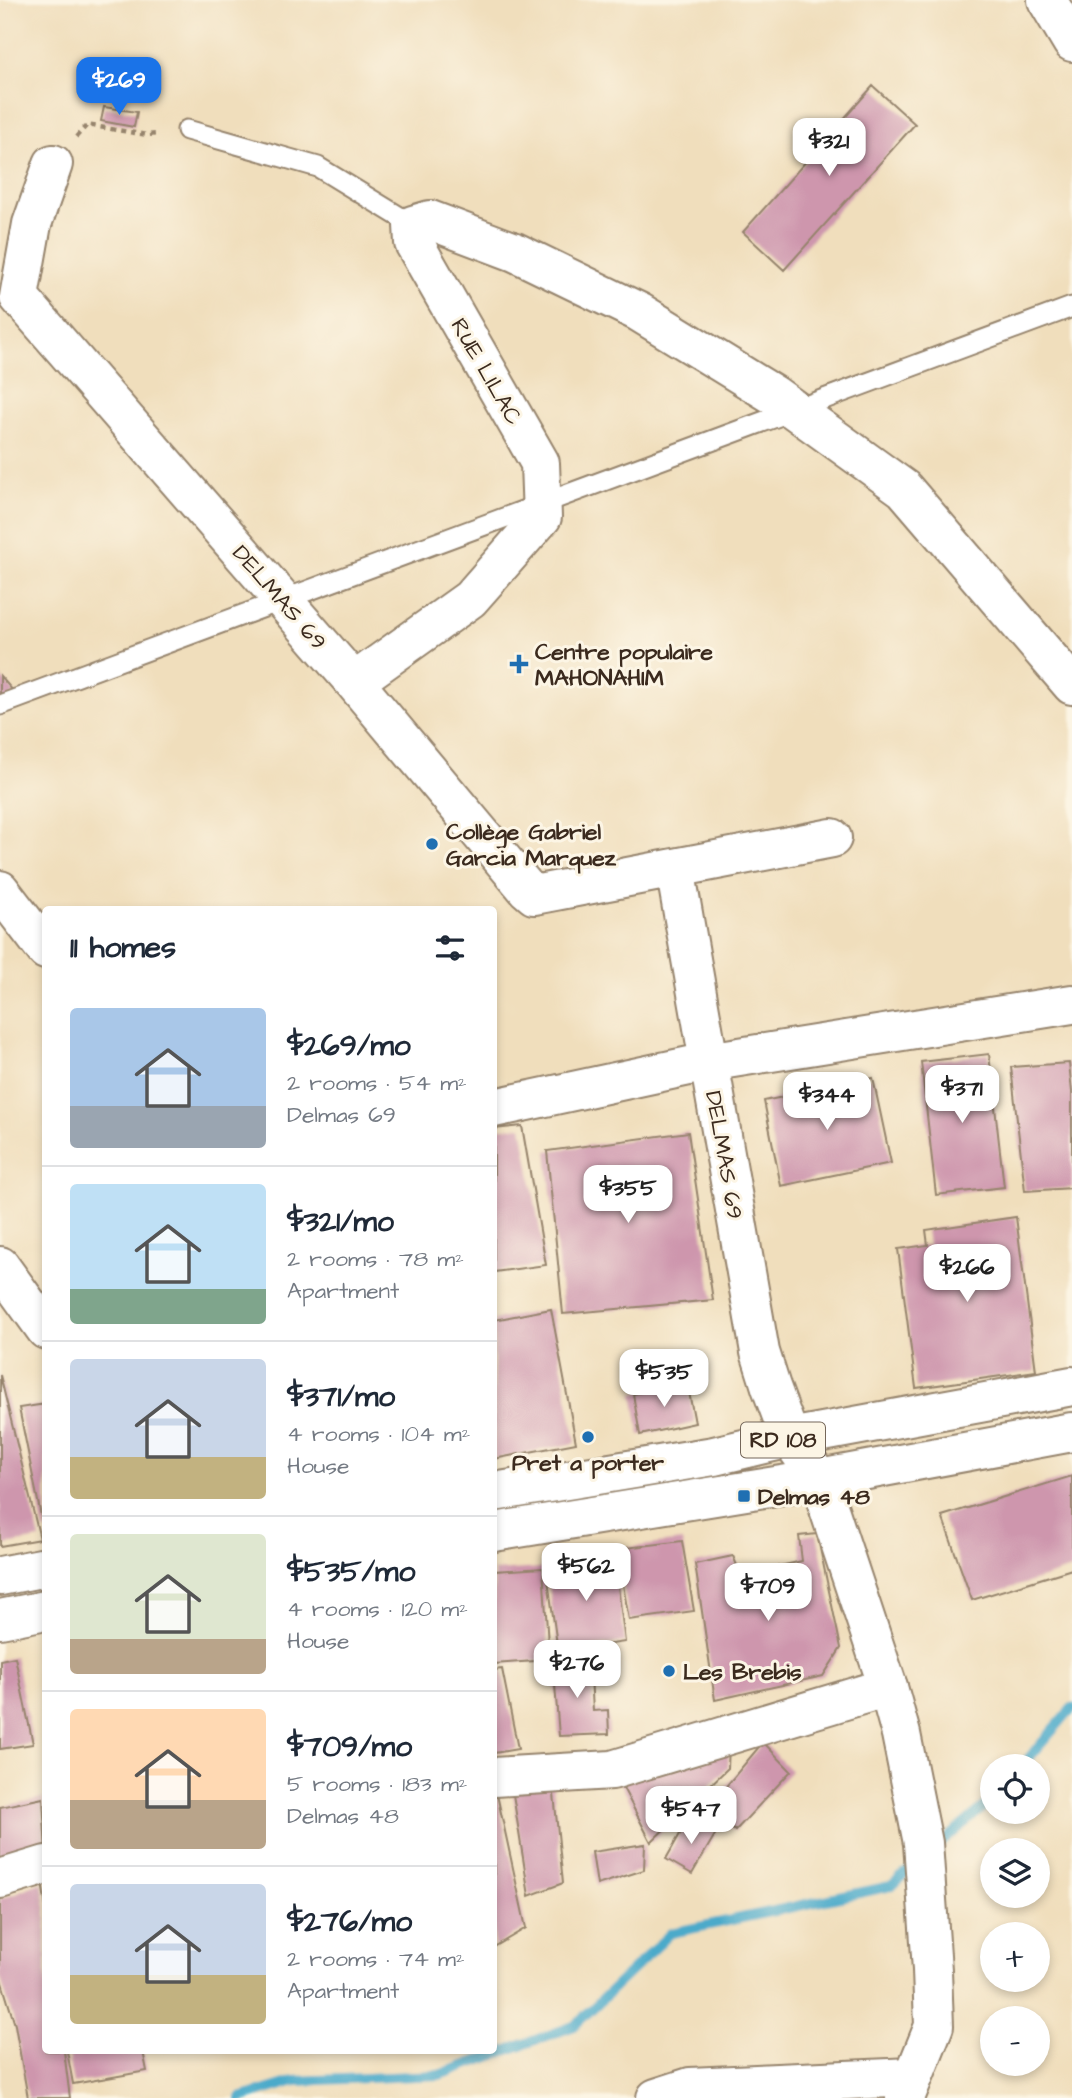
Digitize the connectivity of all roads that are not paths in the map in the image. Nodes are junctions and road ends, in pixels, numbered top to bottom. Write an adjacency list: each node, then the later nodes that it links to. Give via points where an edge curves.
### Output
1 (1047, 0): 2 (street)
2 (1072, 42)
3 (187, 130): 5 (lane, via 318,167)
4 (53, 164): 7 (street, DELMAS 69, via 32,224 19,297)
5 (413, 225): 7 (street, RUE LILAC, via 414,243 540,463 542,517 470,599); 8 (street, via 430,220 515,252 639,312 774,395 904,489)
6 (1072, 307): 9 (lane)
7 (355, 682): 11 (street, DELMAS 69, via 534,895)
8 (1072, 685)
9 (0, 705)
10 (832, 838): 11 (street, DELMAS 69)
11 (675, 868): 15 (street, DELMAS 69)
12 (0, 890): 13 (street)
13 (42, 945)
14 (1072, 1004): 15 (street)
15 (708, 1062): 16 (street); 21 (street, DELMAS 69, via 760,1352)
16 (497, 1107)
17 (0, 1266): 18 (street)
18 (42, 1324)
19 (1072, 1386): 21 (street, RD 108)
20 (1072, 1432): 22 (street, RD 108)
21 (790, 1438): 22 (street); 23 (street, RD 108, via 714,1456)
22 (819, 1479): 24 (street, RD 108); 29 (street)
23 (497, 1492)
24 (497, 1532)
25 (42, 1568): 26 (street)
26 (0, 1576)
27 (42, 1611): 28 (street)
28 (0, 1619)
29 (888, 1688): 30 (street, via 612,1770); 33 (street, via 923,1843 932,1970 934,2026)
30 (497, 1777)
31 (42, 1866): 32 (street)
32 (0, 1879)
33 (909, 2087): 34 (street, via 690,2087)
34 (656, 2098)

